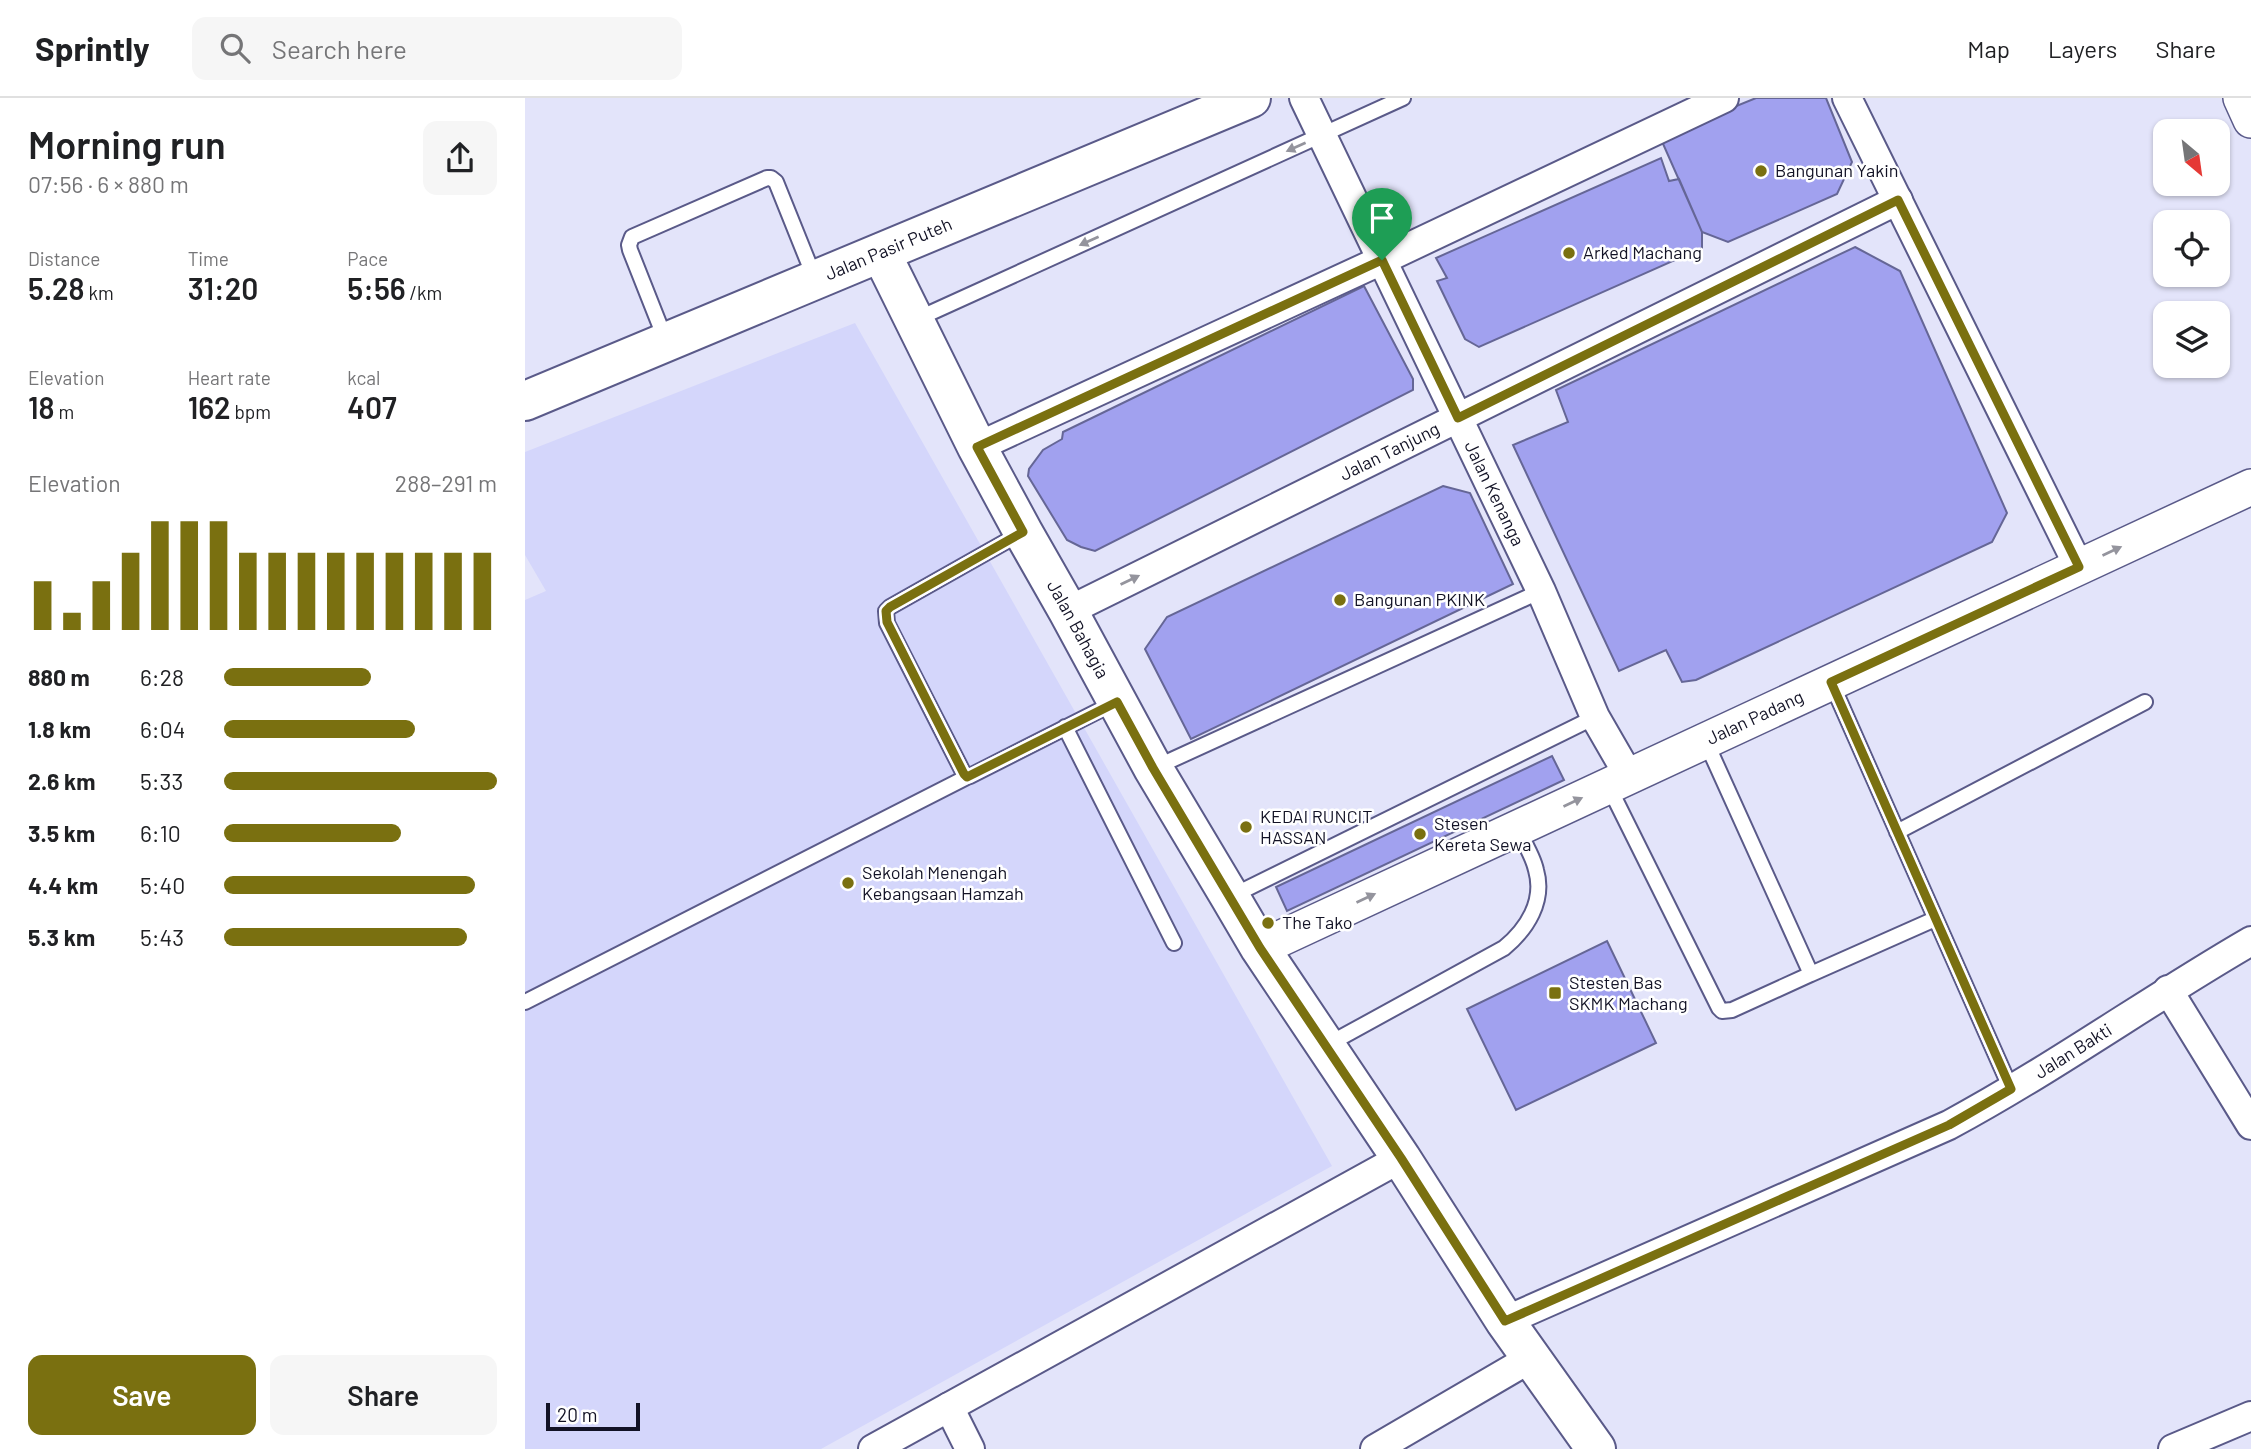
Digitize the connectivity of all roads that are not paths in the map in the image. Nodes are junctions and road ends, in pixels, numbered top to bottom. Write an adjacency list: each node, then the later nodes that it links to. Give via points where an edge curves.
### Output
1 (1251, 98): 8 (main road, Jalan Pasir Puteh)
2 (1304, 98): 6 (street, Jalan Kenanga)
3 (1403, 98): 6 (lane)
4 (1724, 98): 9 (street)
5 (1847, 98): 7 (street)
6 (1322, 135): 9 (street, Jalan Kenanga); 11 (lane, one-way to 11)
7 (1898, 200): 14 (street, Jalan Tanjung); 18 (street)
8 (881, 253): 10 (main road, Jalan Pasir Puteh); 11 (main road, Jalan Bahagia)
9 (1382, 260): 14 (street, Jalan Kenanga); 15 (street)
10 (816, 281): 12 (main road, Jalan Pasir Puteh); 12 (lane, via 776,182 767,177 632,237 630,250)
11 (913, 321): 15 (main road, Jalan Bahagia)
12 (666, 342): 13 (main road, Jalan Pasir Puteh)
13 (525, 401)
14 (1458, 418): 19 (street, Jalan Kenanga); 20 (street, Jalan Tanjung, one-way to 14)
15 (977, 447): 17 (main road, Jalan Bahagia)
16 (2251, 486): 18 (street, Jalan Padang, one-way to 16)
17 (1023, 532): 20 (main road, Jalan Bahagia); 28 (lane, via 886,611 887,622)
18 (2079, 567): 21 (street, Jalan Padang)
19 (1541, 591): 24 (street, Jalan Kenanga); 27 (lane)
20 (1069, 611): 22 (main road, Jalan Bahagia)
21 (1831, 682): 26 (street, Jalan Padang); 31 (lane)
22 (1117, 702): 25 (lane); 27 (main road, Jalan Bahagia)
23 (2145, 702): 31 (lane)
24 (1595, 717): 29 (street, Jalan Kenanga); 32 (lane)
25 (1065, 727): 28 (lane); 35 (lane)
26 (1706, 741): 29 (street, Jalan Padang); 37 (lane)
27 (1153, 768): 32 (main road, Jalan Bahagia)
28 (967, 777): 39 (lane)
29 (1619, 781): 30 (street, Jalan Padang, one-way to 29); 37 (lane, via 1719,1008 1733,1010)
30 (1517, 828): 36 (street, Jalan Padang, one-way to 30); 40 (lane, via 1538,882 1532,913 1518,936)
31 (1898, 832): 33 (lane)
32 (1230, 897): 36 (main road, Jalan Bahagia)
33 (1935, 919): 37 (lane); 41 (lane)
34 (2251, 942): 38 (street, Jalan Bakti)
35 (1174, 943)
36 (1260, 948): 40 (main road, Jalan Bahagia)
37 (1811, 974)
38 (2168, 990): 41 (street, Jalan Bakti); 42 (street)
39 (525, 1002)
40 (1326, 1046): 43 (main road, Jalan Bahagia)
41 (2011, 1089): 44 (street, Jalan Bakti, via 1949,1125)
42 (2251, 1125)
43 (1401, 1158): 44 (main road, Jalan Bahagia); 46 (street)
44 (1505, 1321): 45 (main road, Jalan Bahagia)
45 (1531, 1358): 50 (street); 51 (main road, Jalan Bahagia)
46 (949, 1407): 48 (street); 49 (street)
47 (2251, 1416): 52 (street)
48 (873, 1449)
49 (971, 1449)
50 (1375, 1449)
51 (1595, 1449)
52 (2173, 1449)

